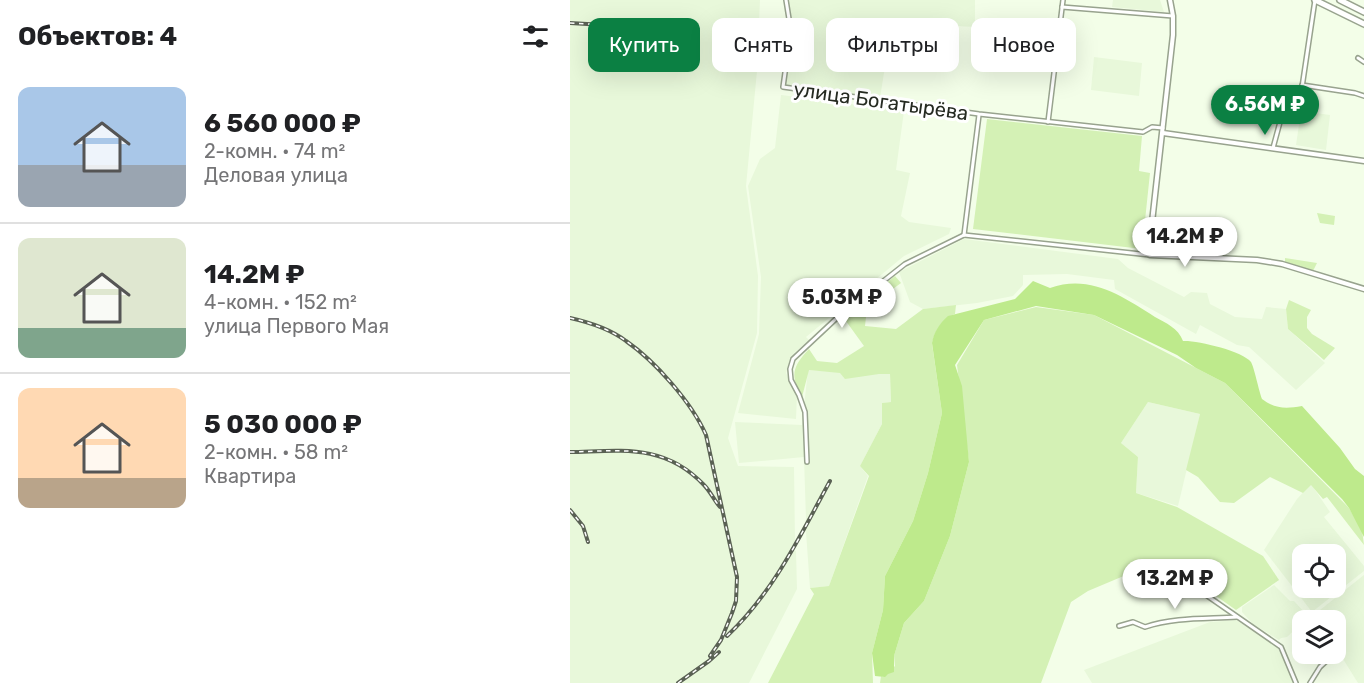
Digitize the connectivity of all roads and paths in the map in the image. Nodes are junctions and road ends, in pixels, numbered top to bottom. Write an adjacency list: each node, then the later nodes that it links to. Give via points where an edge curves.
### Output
1 (786, 0): 14 (street, улица Богатырёва, via 790,37 783,87)
2 (1063, 0): 6 (street)
3 (1170, 0): 8 (street)
4 (1315, 0): 9 (main road); 12 (street)
5 (1340, 0): 7 (main road)
6 (1062, 7): 8 (street); 15 (street)
7 (1364, 12)
8 (1173, 16): 16 (street)
9 (1362, 24)
10 (1358, 58): 11 (street)
11 (1364, 62)
12 (1302, 85): 13 (street); 17 (street, via 1298,101 1280,122)
13 (1364, 96)
14 (979, 114): 15 (street, улица Богатырёва); 19 (street, улица Богатырёва)
15 (1048, 122): 16 (street, улица Богатырёва, via 1143,132 1152,127)
16 (1163, 130): 17 (street); 20 (street)
17 (1273, 148): 18 (street)
18 (1364, 161)
19 (964, 235): 20 (street); 22 (street, via 905,264 839,316 793,359 791,380 805,412)
20 (1150, 255): 21 (street, via 1282,264)
21 (1364, 289)
22 (807, 462)
23 (1183, 579): 24 (street)
24 (1237, 617): 25 (street); 27 (street, via 1281,647)
25 (1119, 626)
26 (1323, 664): 28 (street)
27 (1296, 683)
28 (1310, 683)

